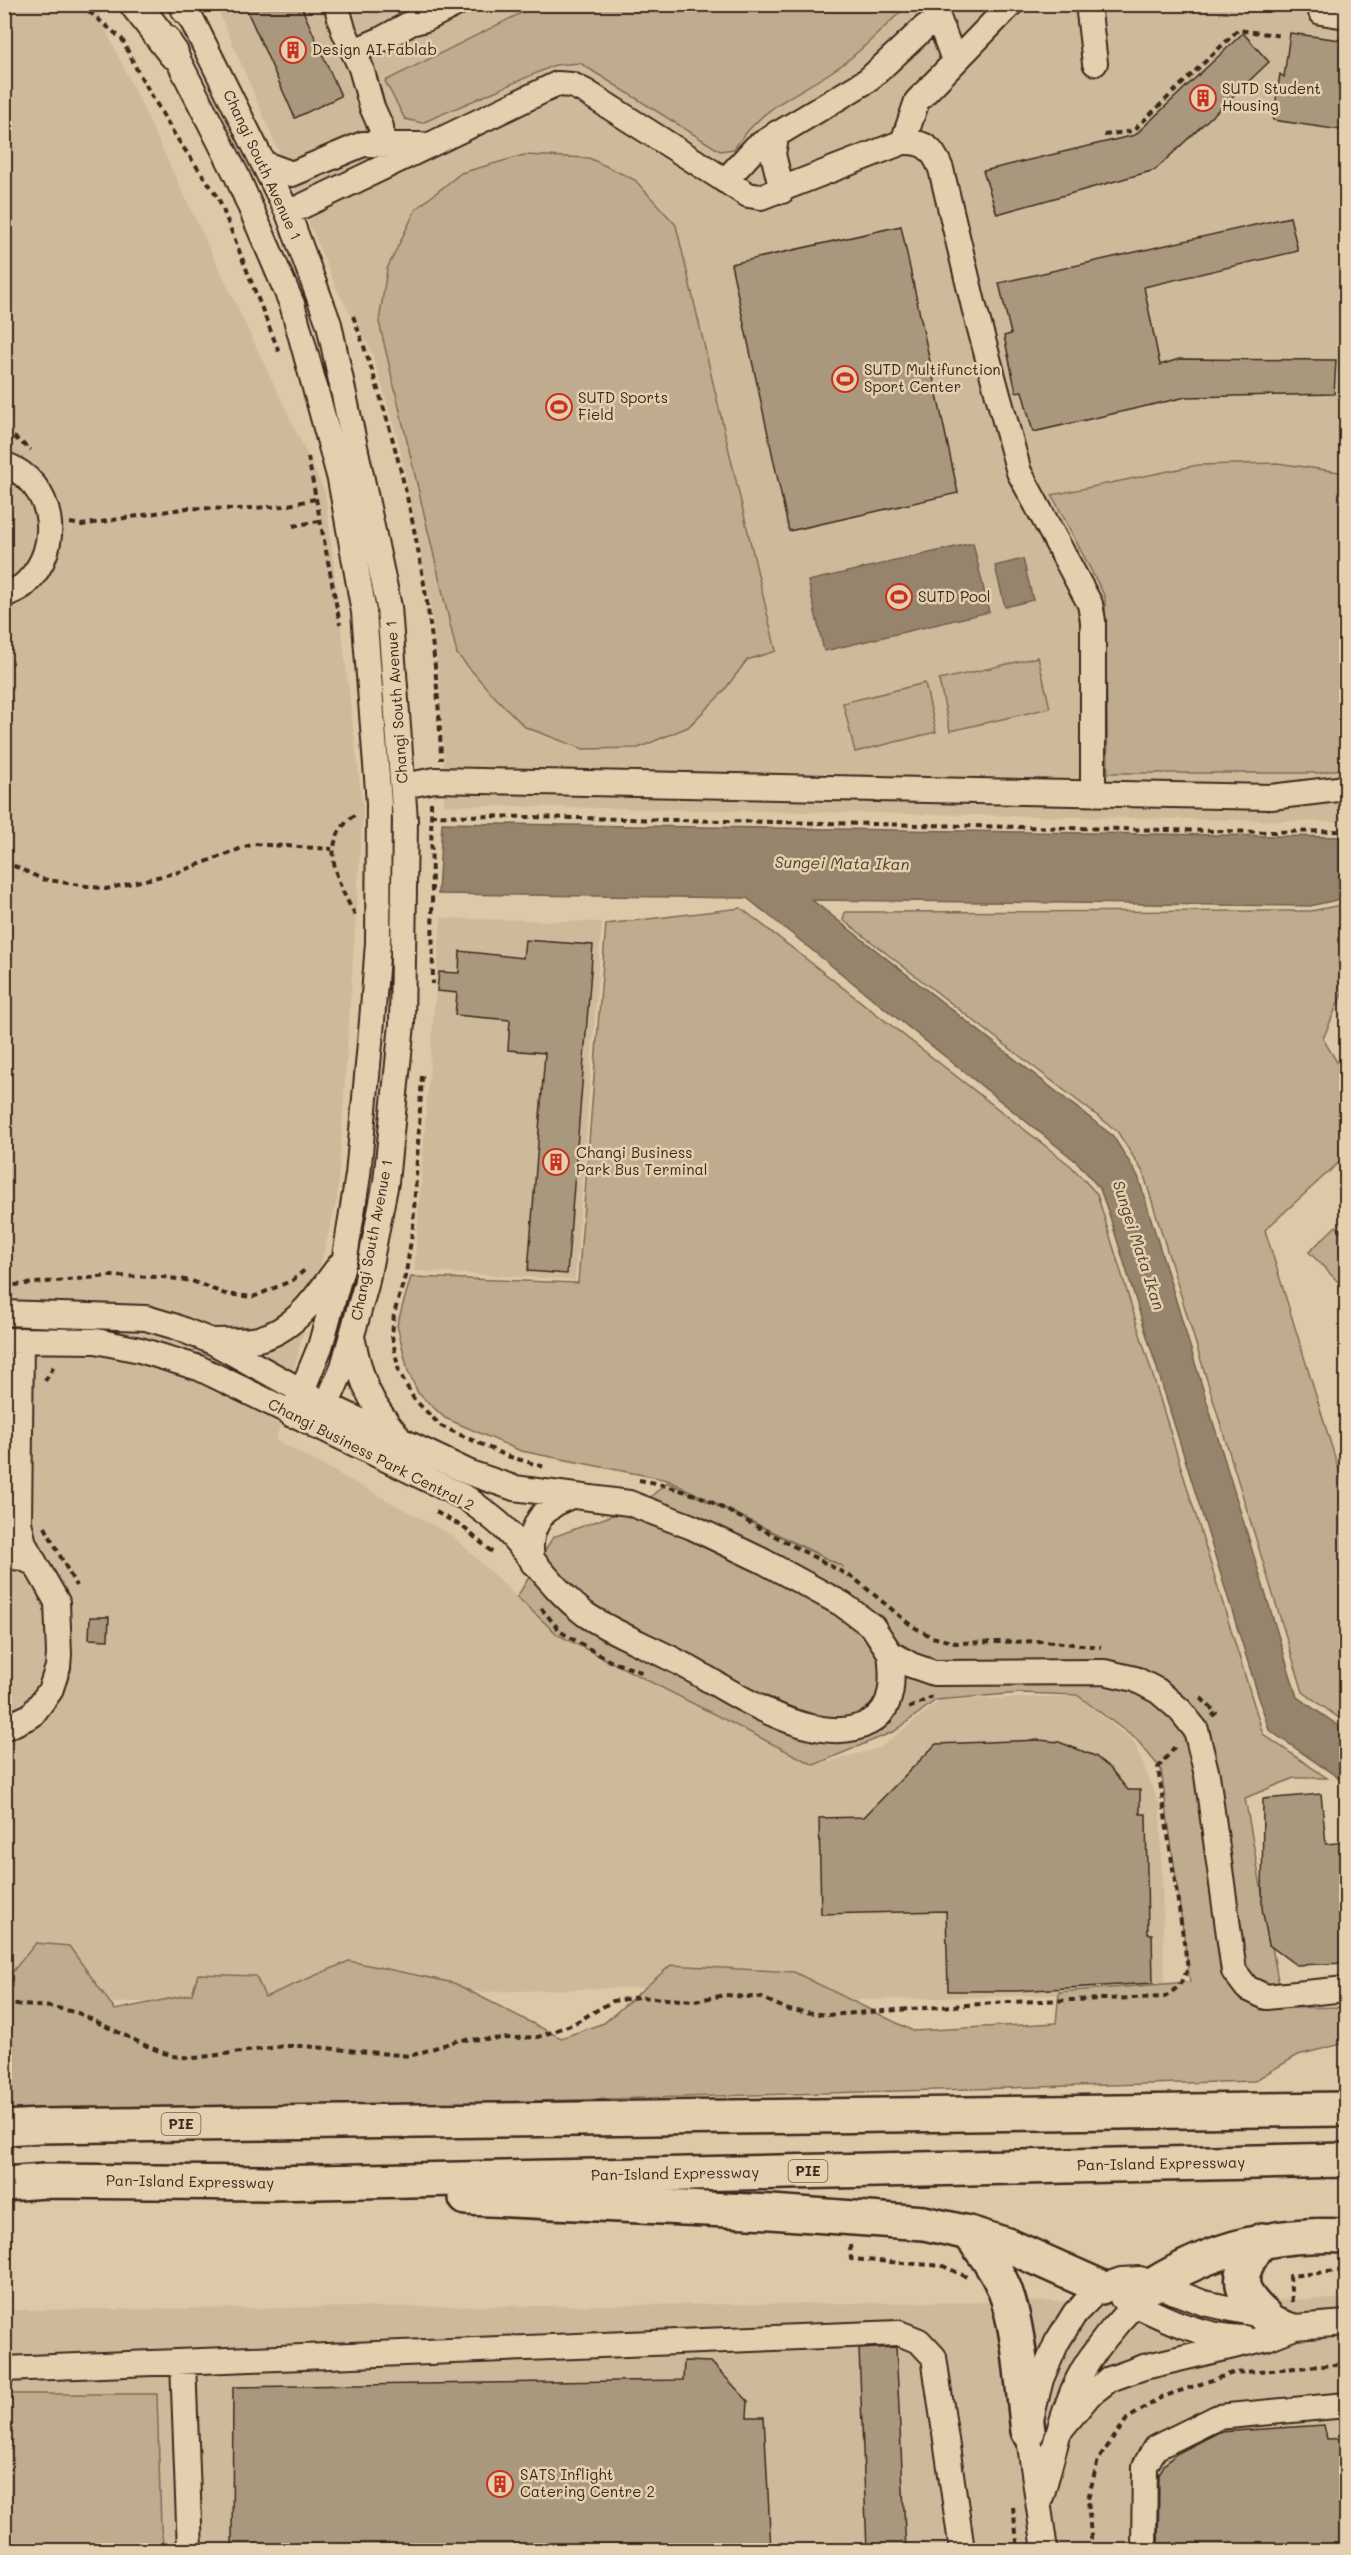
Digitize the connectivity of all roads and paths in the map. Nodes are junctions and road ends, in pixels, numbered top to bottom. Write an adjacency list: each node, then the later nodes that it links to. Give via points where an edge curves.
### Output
1 (69, 4): 27 (path, via 92,14 122,39 176,137 218,196)
2 (135, 4): 15 (main road)
3 (152, 4): 15 (street, Changi South Avenue 1)
4 (339, 4): 14 (street, via 343,29)
5 (456, 4): 14 (street)
6 (933, 4): 16 (street)
7 (1011, 4): 16 (street)
8 (1088, 4): 17 (street)
9 (186, 6): 23 (street, Changi South Avenue 1)
10 (1321, 12): 11 (street)
11 (1347, 16)
12 (925, 27): 18 (street, via 868,80)
13 (1283, 36): 19 (path, via 1239,30 1132,131)
14 (354, 51): 21 (street, via 381,126)
15 (173, 53): 30 (street, Changi South Avenue 1, via 237,176 292,304)
16 (954, 60): 20 (street, via 917,101)
17 (1095, 63)
18 (777, 133): 24 (street, via 756,147); 25 (street, via 773,154)
19 (1104, 135)
20 (903, 142): 25 (street); 39 (street, via 923,143 935,152 1020,472 1090,604)
21 (382, 143): 22 (street); 23 (street, via 363,144 292,174)
22 (433, 143): 24 (street, via 546,87 572,85); 26 (street)
23 (265, 164): 26 (street, Changi South Avenue 1)
24 (725, 181): 25 (street, via 748,195 761,197)
25 (782, 191)
26 (288, 213): 37 (street, Changi South Avenue 1, via 329,324 390,607)
27 (281, 359)
28 (307, 453): 31 (path)
29 (4, 464): 32 (street, via 34,482 44,499)
30 (343, 492): 31 (path); 49 (street, Changi South Avenue 1, via 364,612 379,803 378,943 358,1175)
31 (315, 500): 32 (path, via 261,508 187,508 82,525); 33 (path)
32 (49, 520): 35 (street, via 48,543 39,566 25,586)
33 (319, 521): 34 (path); 36 (path)
34 (293, 526)
35 (4, 595)
36 (340, 628)
37 (403, 786): 39 (street, via 435,780); 41 (street, Changi South Avenue 1)
38 (1347, 788): 39 (street, via 1271,797)
39 (1093, 792)
40 (363, 820): 43 (path, via 363,809 338,832)
41 (405, 820): 42 (path, via 432,815); 53 (street, Changi South Avenue 1, via 402,1024 386,1182)
42 (1347, 831)
43 (332, 849): 45 (path, via 253,844 179,872 106,889 42,879); 47 (path, via 340,886 358,920)
44 (4, 861): 45 (path)
45 (17, 867): 46 (path)
46 (4, 868)
47 (358, 908)
48 (423, 1069): 62 (path, via 413,1227 392,1336 399,1372 414,1399 441,1426 507,1456)
49 (345, 1257): 54 (street, Changi South Avenue 1, via 304,1313 282,1329 258,1339); 57 (street, Changi South Avenue 1, via 329,1323)
50 (314, 1262): 51 (path, via 293,1280 253,1297 225,1294 192,1281 163,1277 109,1276)
51 (4, 1286)
52 (4, 1313): 54 (street, Changi Business Park Central 2, via 146,1318)
53 (352, 1338): 58 (street, Changi South Avenue 1); 61 (street, Changi Business Park Central 2, via 366,1391 376,1411)
54 (211, 1341): 57 (street, Changi Business Park Central 2)
55 (16, 1345): 56 (path, via 54,1366); 59 (street, Changi Business Park Central 2, via 96,1341 140,1350 199,1368); 69 (street, via 19,1522 24,1544)
56 (61, 1363)
57 (302, 1392): 58 (street, Changi Business Park Central 2); 59 (street, Changi South Avenue 1)
58 (327, 1405): 60 (street, Changi South Avenue 1); 61 (street, Changi Business Park Central 2)
59 (292, 1415): 60 (street, Changi Business Park Central 2)
60 (317, 1427): 68 (street, Changi Business Park Central 2, via 468,1499 506,1530)
61 (403, 1442): 64 (street, Changi Business Park Central 2, via 514,1488)
62 (549, 1468)
63 (629, 1478): 71 (path, via 702,1497 855,1579 912,1626 932,1637 956,1643 1043,1641)
64 (569, 1497): 68 (street, via 554,1502 534,1527 530,1540); 72 (street, Changi Business Park Central 2, via 629,1503 763,1561 842,1604 873,1627)
65 (432, 1509): 67 (path, via 463,1527)
66 (4, 1556): 69 (street)
67 (502, 1560)
68 (533, 1563): 76 (street, Changi Business Park Central 2, via 586,1615 767,1711 805,1726 840,1731 862,1726)
69 (35, 1564): 77 (street, via 57,1602 58,1667 50,1691 32,1714)
70 (538, 1605): 73 (path, via 561,1632 610,1661)
71 (1112, 1648)
72 (890, 1653): 74 (street, Changi Business Park Central 2); 76 (street, Changi Business Park Central 2)
73 (655, 1677)
74 (936, 1685): 76 (street); 76 (path, via 926,1698); 78 (street, Changi Business Park Central 2, via 1104,1672 1135,1679 1158,1691)
75 (1198, 1695): 78 (path, via 1216,1713)
76 (896, 1705)
77 (4, 1725)
78 (1196, 1730): 79 (street, Changi Business Park Central 2, via 1207,1775 1234,1971 1247,1988 1266,1996); 80 (path, via 1174,1746 1158,1768 1188,1969 1179,1986 1165,1997 1009,2002 828,2015 789,2010 762,1998 725,1995 694,2001 639,1997 613,2001 573,2024 538,2037 459,2040 410,2056 295,2046 195,2058 172,2056 78,2013)
79 (1347, 1989)
80 (4, 2004)
81 (1343, 2108): 82 (highway, PIE)
82 (4, 2128)
83 (1347, 2160): 84 (highway, Pan-Island Expressway / PIE)
84 (269, 2183): 85 (highway, Pan-Island Expressway / PIE); 86 (highway, via 511,2201)
85 (4, 2184)
86 (849, 2217): 87 (highway, via 924,2223); 91 (path, via 850,2259 943,2266)
87 (969, 2233): 92 (highway, via 1007,2245); 101 (highway, via 990,2261 1013,2318)
88 (1347, 2236): 89 (highway, via 1295,2235)
89 (1262, 2240): 93 (highway, via 1212,2254 1178,2269); 95 (highway, via 1243,2273 1249,2302)
90 (1347, 2270): 96 (path, via 1290,2276)
91 (970, 2279)
92 (1101, 2288): 93 (street, via 1130,2278 1140,2279); 101 (street, via 1075,2313 1057,2342 1041,2379)
93 (1144, 2294): 95 (street, via 1234,2311); 100 (street, via 1110,2330 1082,2372)
94 (1347, 2323): 96 (street)
95 (1266, 2327): 96 (street); 100 (street, via 1110,2379 1089,2395)
96 (1295, 2327)
97 (183, 2362): 98 (street); 104 (street); 105 (street, via 899,2333 919,2341 934,2357)
98 (4, 2369)
99 (1347, 2405): 108 (street, via 1218,2417 1155,2448 1145,2466)
100 (1061, 2429): 102 (street)
101 (1028, 2431): 102 (street)
102 (1039, 2503): 107 (street)
103 (1013, 2504): 106 (path)
104 (190, 2550)
105 (962, 2550)
106 (1018, 2550)
107 (1045, 2550)
108 (1144, 2550)

